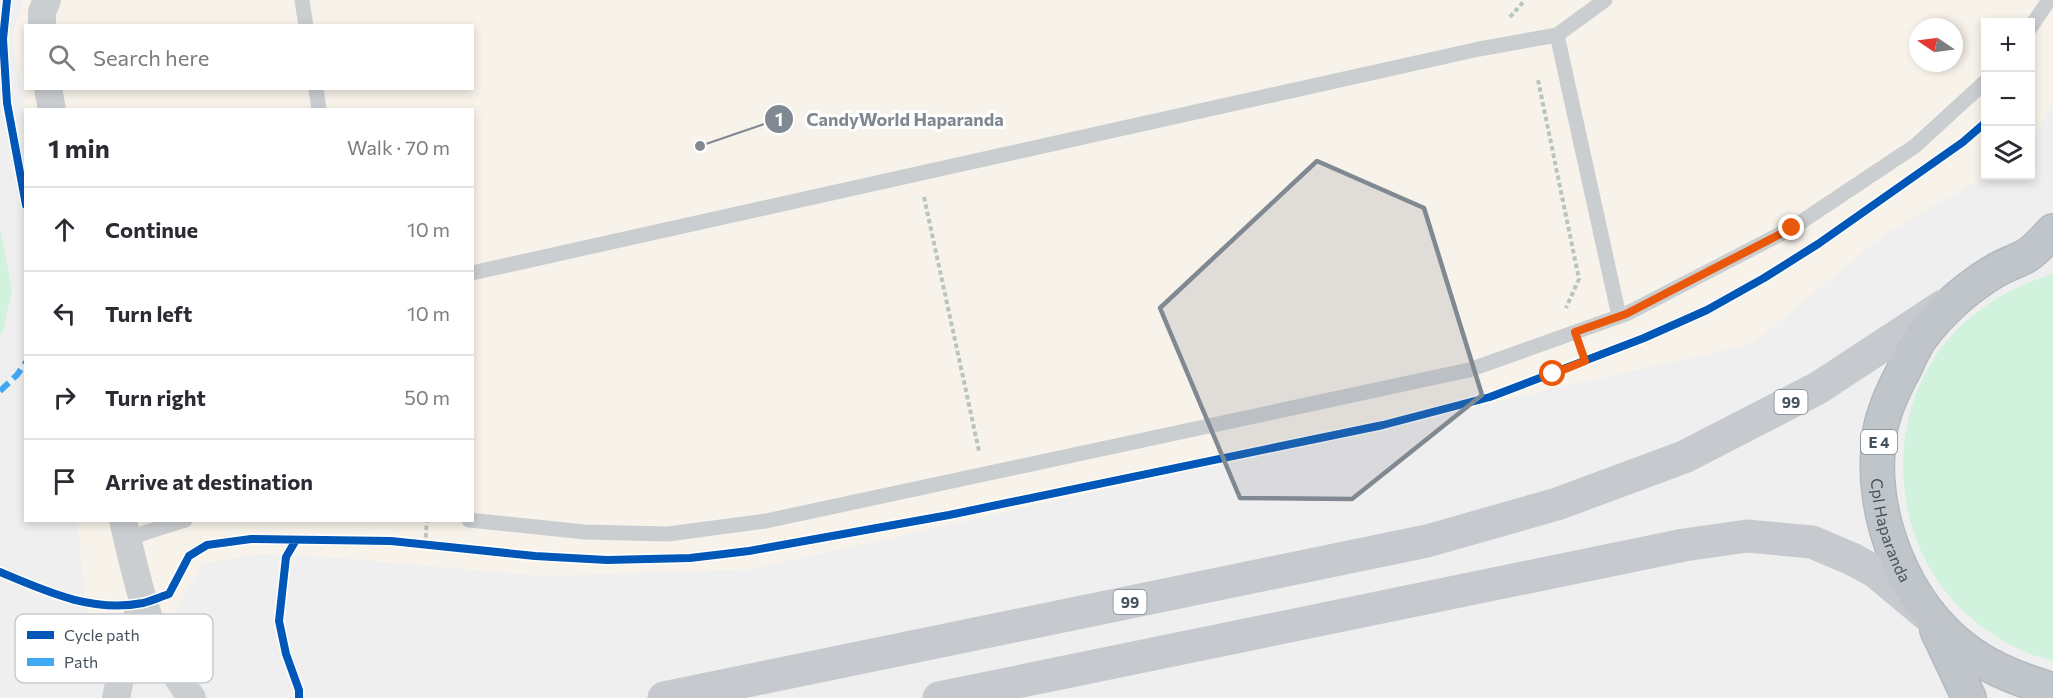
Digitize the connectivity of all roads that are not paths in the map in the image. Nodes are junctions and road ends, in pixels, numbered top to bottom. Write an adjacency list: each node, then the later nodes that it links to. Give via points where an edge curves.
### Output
1 (47, 0): 6 (street)
2 (302, 0): 7 (lane)
3 (1605, 0): 8 (lane)
4 (2049, 0): 5 (lane)
5 (2035, 22)
6 (42, 24)
7 (306, 24)
8 (1557, 35): 16 (lane); 18 (lane)
9 (1981, 86): 18 (lane, via 1915,146 1792,228)
10 (48, 90): 12 (street)
11 (316, 90): 13 (lane)
12 (52, 108)
13 (320, 108)
14 (2053, 231): 15 (highway, E 4)
15 (2040, 252): 17 (highway, E 4, via 2008,263)
16 (474, 273)
17 (1975, 286): 25 (highway, Cpl Haparanda / E 4, via 1921,338 1892,391 1881,430 1877,461 1883,519 1899,566); 31 (main road, 99, via 1818,388 1684,457 1557,504 1427,541)
18 (1619, 316): 19 (lane, via 1469,370 766,521 668,534 585,532)
19 (474, 520)
20 (172, 522): 21 (lane)
21 (125, 529): 22 (street)
22 (142, 603): 23 (street); 24 (street)
23 (138, 614)
24 (147, 614)
25 (1931, 618): 28 (highway, Cpl Haparanda / E 4, via 1986,663); 32 (main road, via 1876,572 1852,559 1812,542 1747,536 1684,545); 33 (highway, E 4)
26 (119, 683): 29 (street)
27 (180, 683): 30 (street)
28 (2053, 690)
29 (116, 698)
30 (192, 698)
31 (664, 698)
32 (939, 698)
33 (1969, 698)

